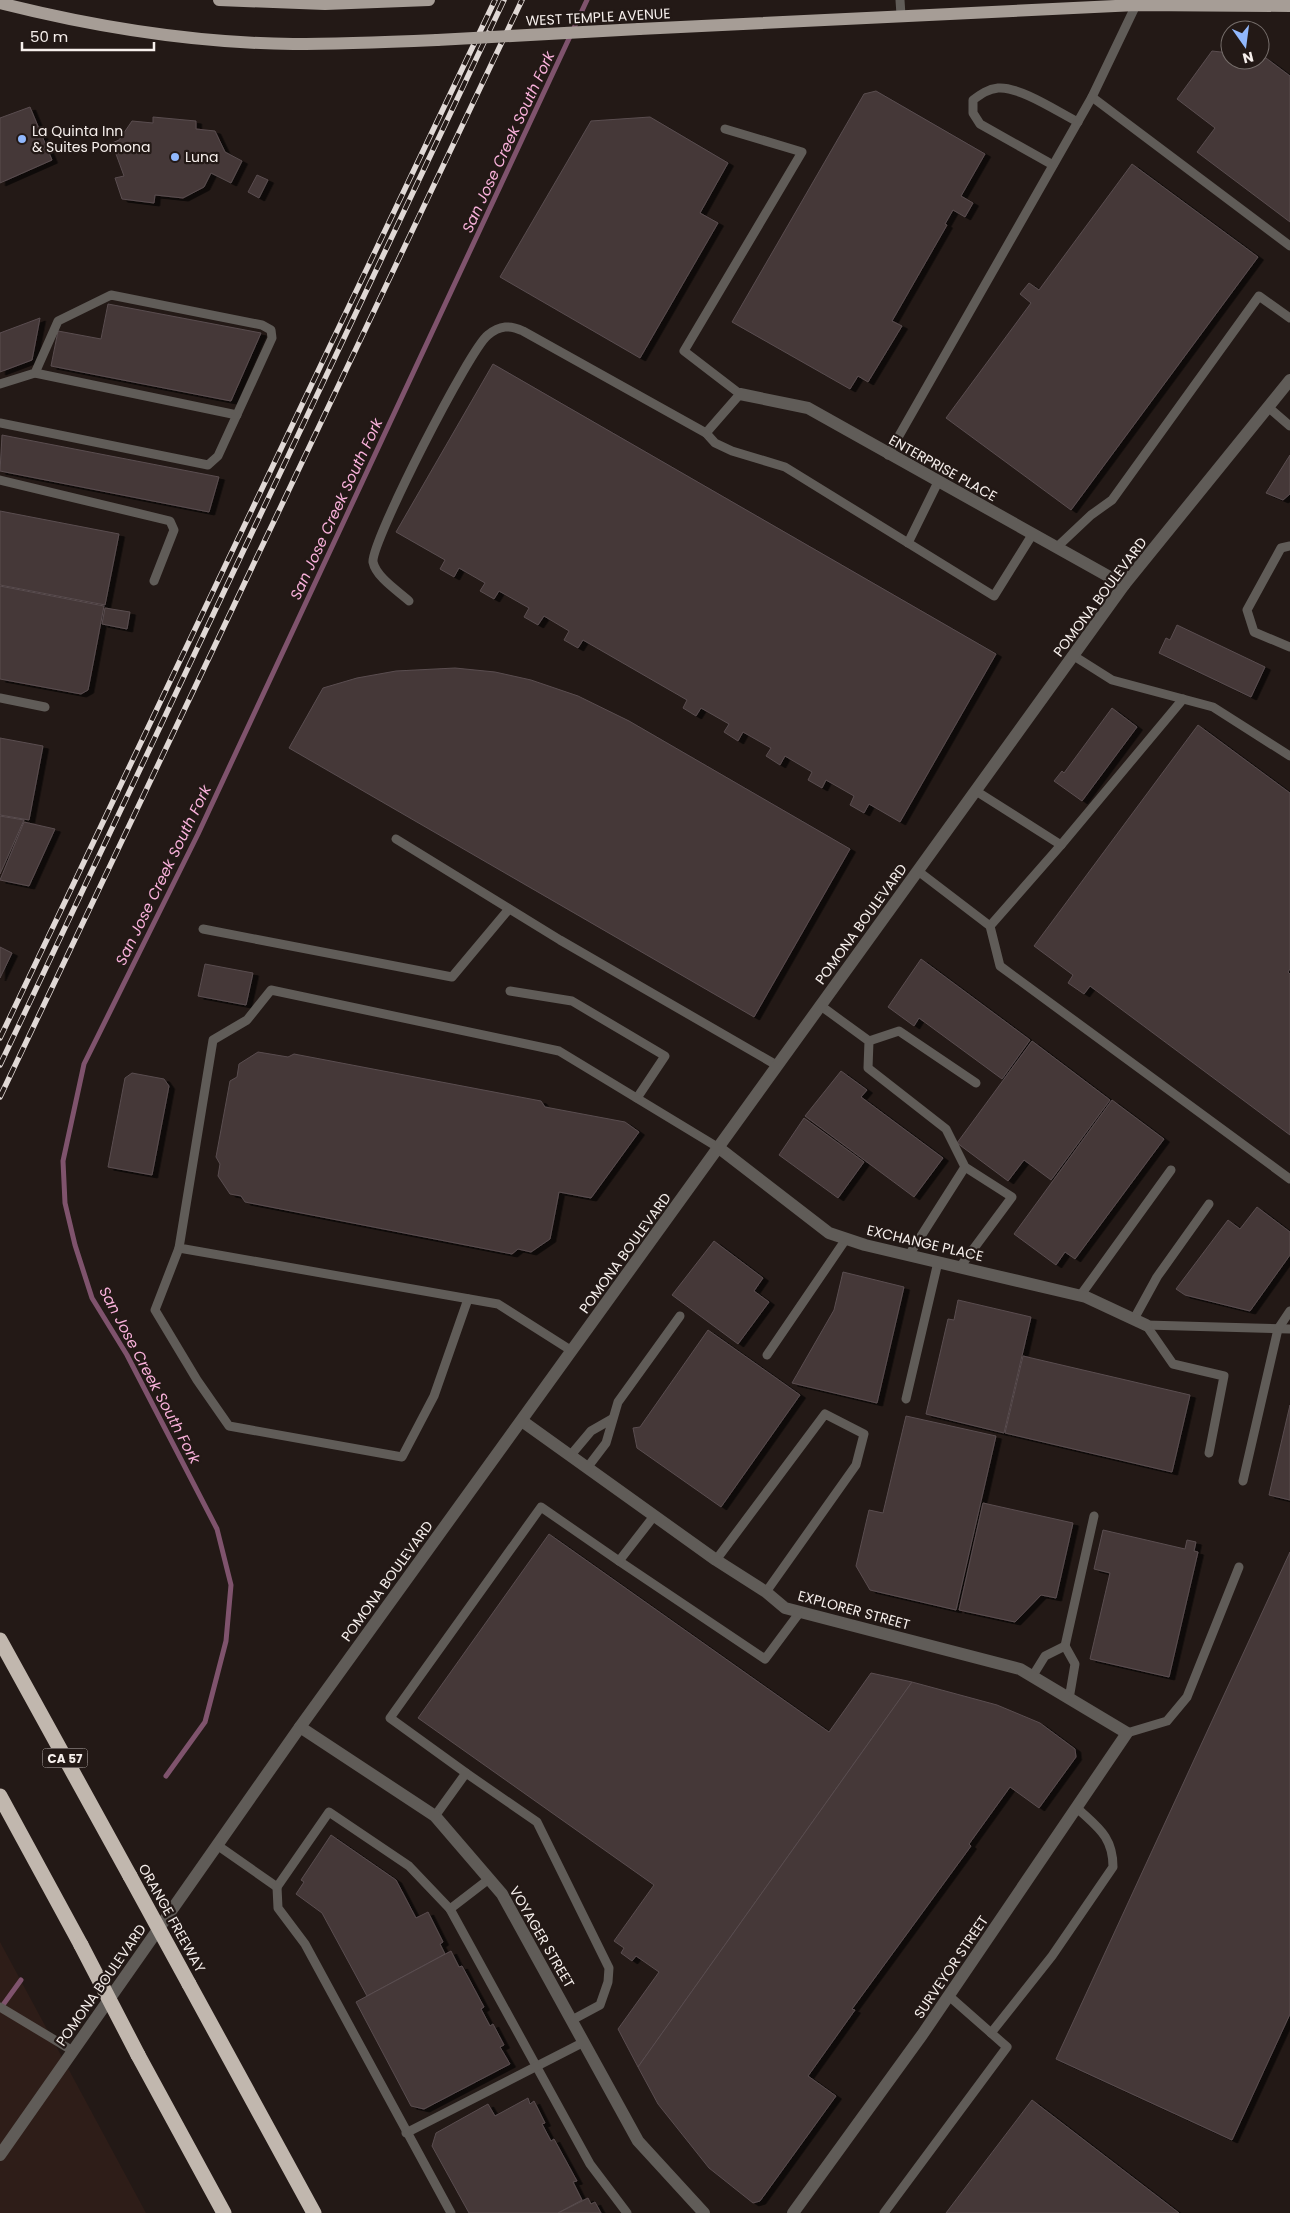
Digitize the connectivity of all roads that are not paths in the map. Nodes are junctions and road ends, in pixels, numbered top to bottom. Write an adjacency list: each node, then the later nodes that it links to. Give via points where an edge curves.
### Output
1 (219, 0): 2 (main road, via 325,4)
2 (429, 0)
3 (900, 0): 7 (lane)
4 (0, 3): 7 (main road, WEST TEMPLE AVENUE, bridge, via 127,28 211,39 291,44 437,40)
5 (1136, 5): 6 (main road, WEST TEMPLE AVENUE); 7 (main road, WEST TEMPLE AVENUE); 8 (lane)
6 (1290, 6)
7 (901, 15)
8 (1092, 97): 9 (lane); 12 (lane)
9 (1078, 122): 11 (lane); 11 (lane, via 1016,91 999,88 984,92 973,100 973,114 980,124)
10 (725, 129): 17 (lane, via 802,152 684,351)
11 (1054, 165): 23 (lane)
12 (1290, 246)
13 (1290, 318): 29 (lane, via 1259,296 1112,500)
14 (35, 373): 16 (lane); 19 (lane); 19 (lane, via 58,321 111,295 262,325 271,330 272,338)
15 (1290, 380): 18 (street, POMONA BOULEVARD)
16 (0, 384)
17 (740, 394): 22 (lane); 23 (street, ENTERPRISE PLACE, via 808,408)
18 (1268, 407): 21 (lane); 31 (street, POMONA BOULEVARD)
19 (237, 416): 20 (lane, via 218,456 208,465)
20 (0, 423)
21 (1290, 426)
22 (706, 432): 27 (lane, via 715,443 732,451 786,467); 32 (lane, via 523,331 511,326 494,330 478,347 459,380 398,497 373,556 377,571)
23 (888, 454): 25 (street, ENTERPRISE PLACE)
24 (0, 480): 30 (lane, via 170,521 174,530)
25 (938, 482): 26 (street, ENTERPRISE PLACE); 27 (lane)
26 (1032, 534): 27 (lane, via 994,596); 29 (street, ENTERPRISE PLACE)
27 (908, 543)
28 (1290, 546): 33 (lane, via 1281,548 1247,610 1254,632)
29 (1056, 548): 31 (street, ENTERPRISE PLACE)
30 (154, 581)
31 (1124, 585): 34 (street, POMONA BOULEVARD)
32 (409, 601)
33 (1290, 647)
34 (1074, 656): 36 (lane, via 1112,680); 39 (street, POMONA BOULEVARD)
35 (0, 698): 37 (lane)
36 (1183, 699): 38 (lane, via 1213,707); 41 (lane)
37 (45, 707)
38 (1290, 756)
39 (976, 791): 41 (lane); 42 (street, POMONA BOULEVARD)
40 (396, 838): 43 (lane)
41 (1061, 845): 44 (lane)
42 (918, 871): 44 (lane); 47 (street, POMONA BOULEVARD)
43 (509, 908): 45 (lane, via 452,977); 49 (lane)
44 (990, 926): 55 (lane, via 1000,966)
45 (203, 929)
46 (510, 990): 51 (lane, via 572,1002 665,1056)
47 (821, 1006): 48 (lane); 49 (street, POMONA BOULEVARD)
48 (869, 1041): 50 (lane, via 899,1031); 53 (lane, via 868,1068 946,1129)
49 (778, 1066): 52 (street, POMONA BOULEVARD)
50 (976, 1083)
51 (637, 1098): 52 (lane); 58 (lane, via 559,1051 271,990 247,1020 213,1040)
52 (719, 1148): 57 (street, EXCHANGE PLACE, via 829,1233); 70 (street, POMONA BOULEVARD)
53 (965, 1167): 59 (lane); 61 (lane, via 1012,1197)
54 (1171, 1170): 62 (lane)
55 (1290, 1179)
56 (1209, 1204): 66 (lane, via 1157,1277)
57 (846, 1239): 59 (street, EXCHANGE PLACE); 71 (lane)
58 (179, 1248): 63 (lane); 63 (lane, via 155,1310 229,1426 402,1456 434,1396)
59 (909, 1255): 60 (street, EXCHANGE PLACE)
60 (938, 1262): 61 (street, EXCHANGE PLACE); 72 (lane)
61 (960, 1267): 62 (street, EXCHANGE PLACE)
62 (1080, 1296): 66 (street, EXCHANGE PLACE)
63 (468, 1299): 70 (lane, via 498,1304)
64 (1290, 1310): 68 (lane)
65 (680, 1316): 73 (lane, via 618,1402)
66 (1134, 1320): 67 (street, EXCHANGE PLACE)
67 (1146, 1325): 68 (lane); 75 (lane, via 1173,1364 1224,1376)
68 (1278, 1329): 69 (lane); 78 (lane)
69 (1290, 1329)
70 (572, 1351): 74 (street, POMONA BOULEVARD)
71 (767, 1355)
72 (906, 1400)
73 (612, 1419): 76 (lane, via 591,1430); 77 (lane, via 606,1443)
74 (522, 1421): 76 (street, EXPLORER STREET); 90 (street, POMONA BOULEVARD)
75 (1209, 1453)
76 (570, 1456): 77 (street, EXPLORER STREET)
77 (587, 1468): 79 (street, EXPLORER STREET)
78 (1243, 1481)
79 (654, 1516): 81 (street, EXPLORER STREET); 82 (lane)
80 (1094, 1516): 87 (lane)
81 (716, 1560): 84 (street, EXPLORER STREET); 84 (lane, via 825,1414 864,1434 856,1464)
82 (619, 1561): 85 (lane, via 765,1659); 92 (lane, via 541,1507 390,1718)
83 (1239, 1567): 91 (lane, via 1188,1697 1167,1721)
84 (766, 1592): 85 (street, EXPLORER STREET, via 785,1608)
85 (800, 1612): 88 (street, EXPLORER STREET, via 1020,1670)
86 (0, 1640): 110 (highway, ORANGE FREEWAY / CA 57, bridge)
87 (1065, 1646): 88 (lane, via 1045,1656); 89 (lane, via 1075,1664)
88 (1032, 1677): 89 (street, EXPLORER STREET)
89 (1069, 1699): 91 (street, EXPLORER STREET)
90 (300, 1727): 95 (street, VOYAGER STREET); 96 (street, POMONA BOULEVARD)
91 (1127, 1733): 94 (street, SURVEYOR STREET)
92 (466, 1773): 95 (lane); 102 (lane, via 537,1822 609,1968 600,2005)
93 (0, 1796): 109 (highway, bridge)
94 (1077, 1808): 100 (street, SURVEYOR STREET); 103 (lane, via 1109,1840 1113,1866 1052,1956)
95 (435, 1816): 97 (street, VOYAGER STREET)
96 (217, 1845): 98 (lane); 105 (street, POMONA BOULEVARD)
97 (489, 1879): 99 (lane); 102 (street, VOYAGER STREET, via 502,1894)
98 (277, 1887): 99 (lane, via 328,1812 409,1866); 107 (lane, via 278,1908 306,1944)
99 (450, 1909): 106 (lane)
100 (949, 1996): 103 (lane); 114 (street, SURVEYOR STREET)
101 (0, 2007): 105 (lane)
102 (572, 2020): 104 (street, VOYAGER STREET)
103 (991, 2034): 115 (lane, via 1007,2047)
104 (584, 2042): 106 (lane); 113 (street, VOYAGER STREET, via 638,2141)
105 (73, 2051): 108 (street, POMONA BOULEVARD)
106 (536, 2066): 107 (lane); 112 (lane, via 590,2164)
107 (406, 2133): 111 (lane)
108 (0, 2155)
109 (224, 2213)
110 (314, 2213)
111 (451, 2213)
112 (627, 2213)
113 (704, 2213)
114 (793, 2213)
115 (884, 2213)

